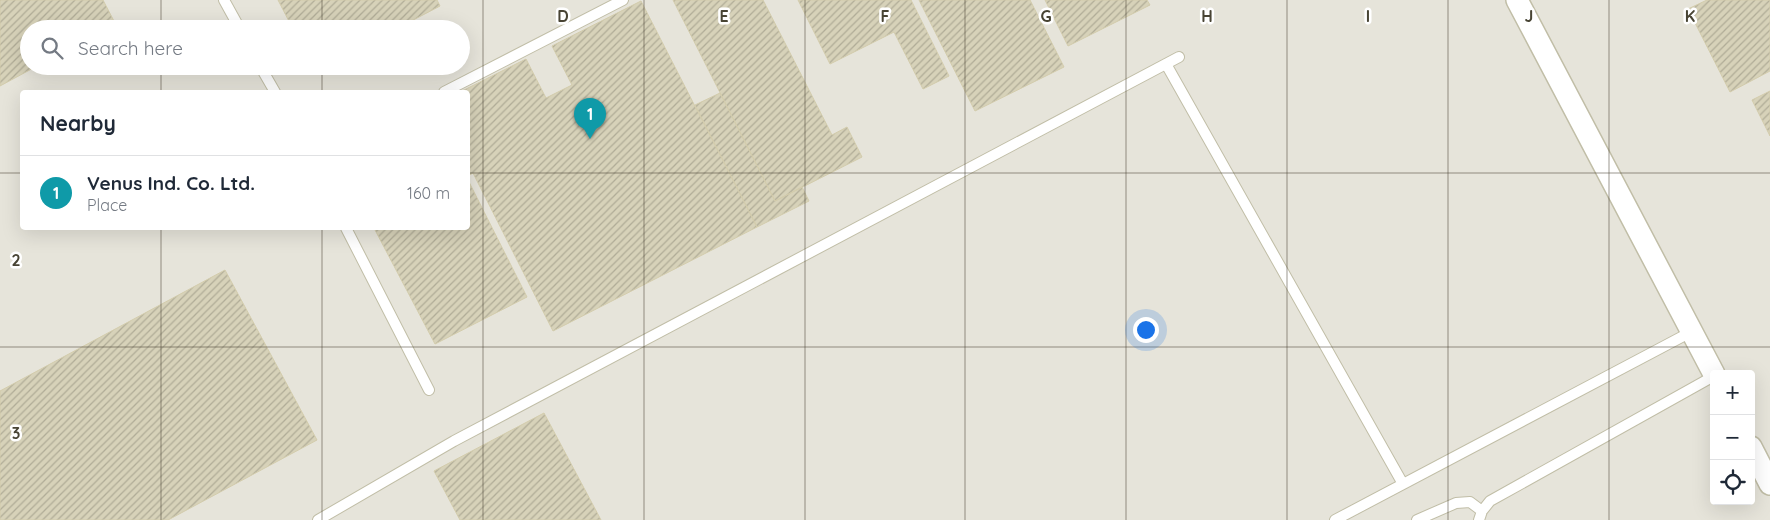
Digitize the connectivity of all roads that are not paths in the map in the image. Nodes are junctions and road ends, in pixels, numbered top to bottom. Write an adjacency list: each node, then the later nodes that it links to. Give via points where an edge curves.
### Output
1 (224, 0): 4 (lane)
2 (623, 0): 9 (lane)
3 (1517, 0): 11 (street)
4 (235, 20)
5 (1179, 56): 6 (lane)
6 (1166, 64): 16 (lane); 19 (lane, via 463,436)
7 (265, 75): 8 (lane)
8 (274, 90)
9 (448, 90)
10 (347, 230): 14 (lane)
11 (1691, 332): 12 (street); 16 (lane)
12 (1711, 370)
13 (1710, 377): 18 (lane, via 1490,501)
14 (429, 390)
15 (1755, 455): 17 (street)
16 (1402, 484): 20 (lane)
17 (1770, 484)
18 (1480, 515): 21 (lane, via 1470,502 1456,503)
19 (318, 520)
20 (1334, 520)
21 (1417, 520)

